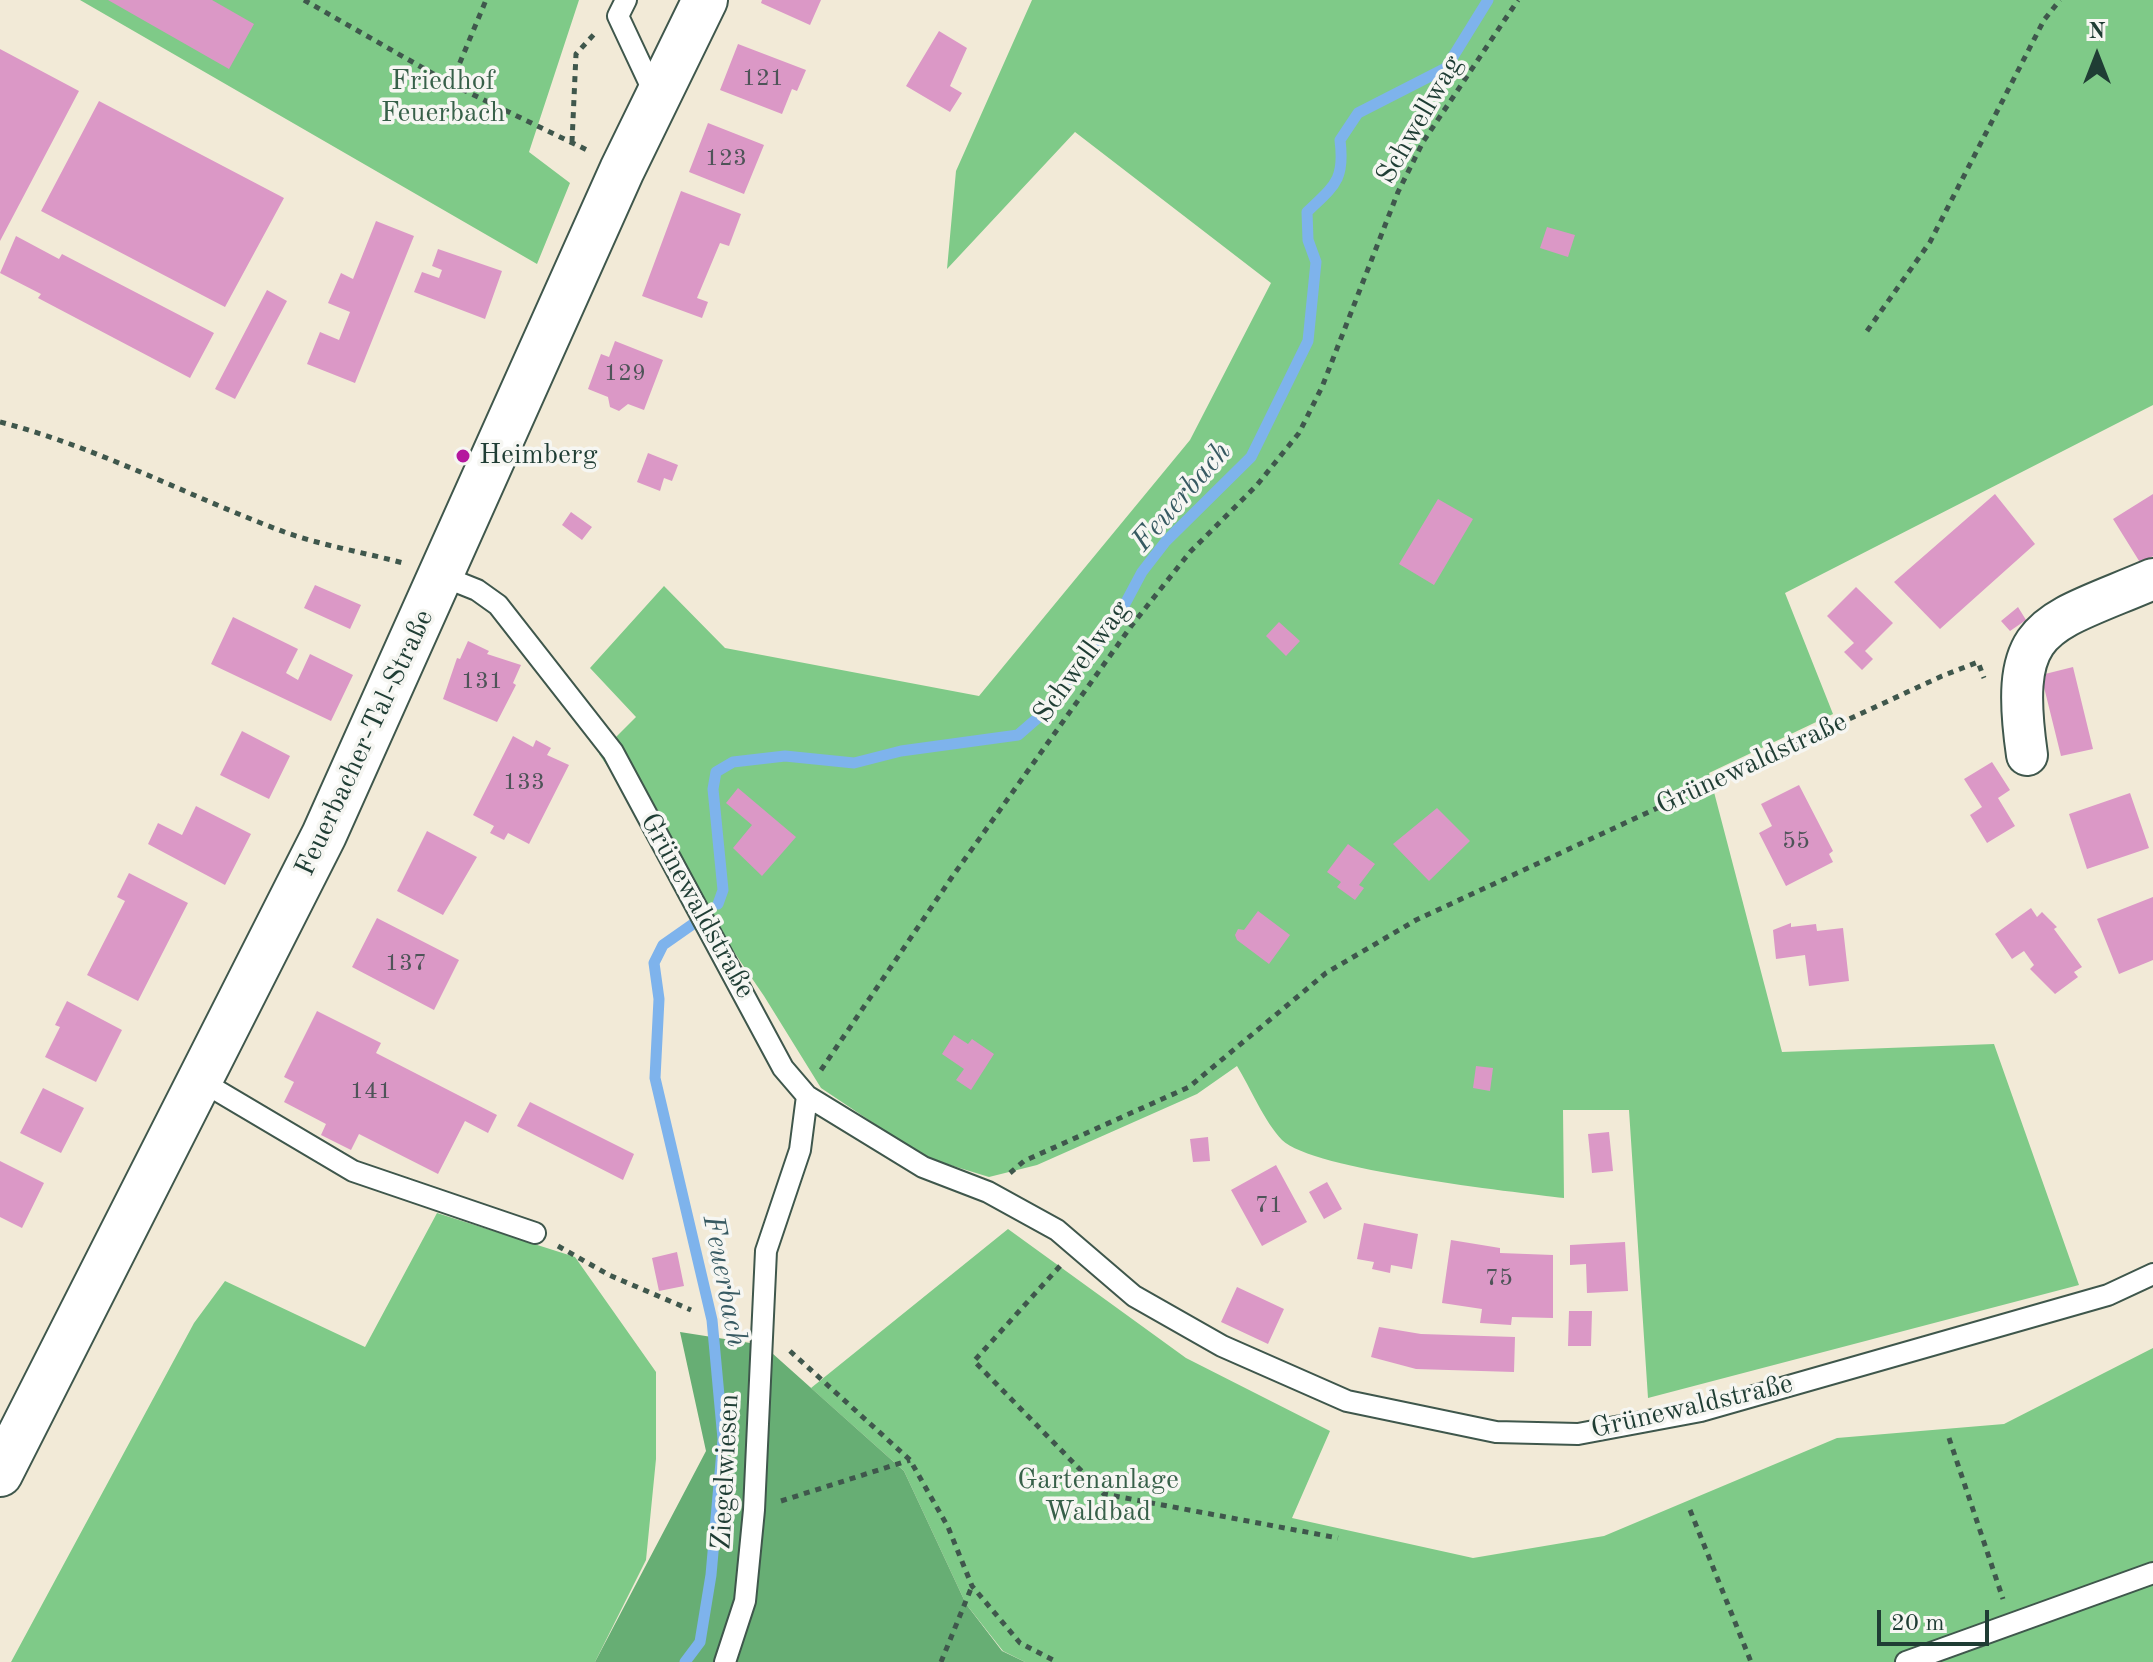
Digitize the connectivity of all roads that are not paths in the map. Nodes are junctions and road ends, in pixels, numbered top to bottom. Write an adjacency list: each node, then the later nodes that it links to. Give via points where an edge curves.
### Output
1 (705, 0): 3 (main road, Feuerbacher-Tal-Straße)
2 (622, 8): 3 (lane)
3 (657, 98): 4 (main road, Feuerbacher-Tal-Straße)
4 (442, 576): 7 (main road, Feuerbacher-Tal-Straße, via 324,835); 8 (lane, Grünewaldstraße, via 498,605 613,752 783,1068)
5 (2153, 579): 6 (street, via 2063,618 2039,635 2021,678)
6 (2027, 755)
7 (201, 1081): 9 (lane, via 353,1171); 11 (main road, Feuerbacher-Tal-Straße)
8 (807, 1096): 10 (lane, Grünewaldstraße, via 923,1167 988,1192 1057,1230 1134,1296 1222,1346 1347,1401 1496,1432 1578,1434 1701,1411 2108,1295); 13 (lane, Ziegelwiesen, via 800,1150 766,1251 745,1601)
9 (535, 1233)
10 (2153, 1274)
11 (0, 1474)
12 (2153, 1573): 14 (lane)
13 (725, 1662)
14 (1906, 1662)

